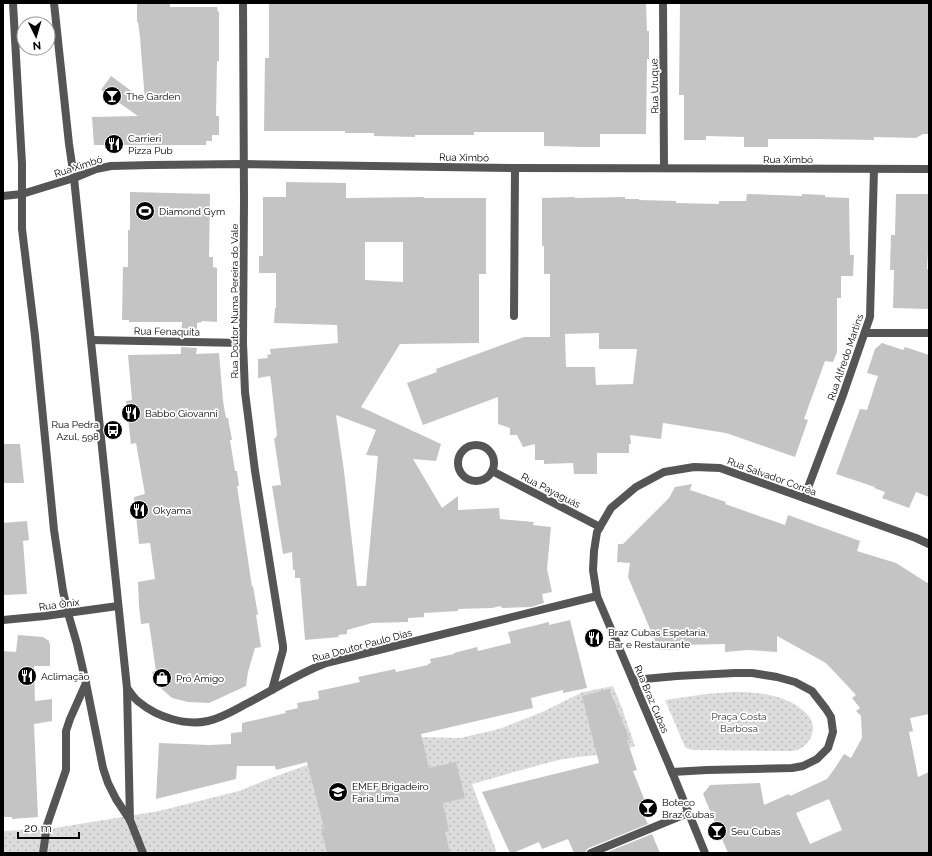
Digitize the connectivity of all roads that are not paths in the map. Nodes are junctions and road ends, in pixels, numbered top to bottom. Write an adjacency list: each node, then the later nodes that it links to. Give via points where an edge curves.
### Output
1 (13, 3): 11 (street)
2 (54, 3): 10 (street)
3 (243, 3): 5 (street, Rua Doutor Numa Pereira do Vale)
4 (663, 3): 7 (street, Rua Uruque)
5 (244, 164): 6 (street, Rua Ximbó); 10 (street, Rua Ximbó, via 111,166); 17 (street, Rua Doutor Numa Pereira do Vale)
6 (515, 168): 7 (street, Rua Ximbó); 13 (street)
7 (664, 168): 8 (street, Rua Ximbó)
8 (874, 169): 9 (street, Rua Ximbó); 14 (street, Rua Alfredo Martins, via 870,317)
9 (929, 169)
10 (74, 178): 11 (street, Rua Ximbó); 16 (street)
11 (22, 194): 12 (street, Rua Ximbó); 24 (street, via 22,229 54,530)
12 (3, 196)
13 (514, 316)
14 (865, 333): 15 (street); 19 (street, Rua Alfredo Martins)
15 (929, 333)
16 (91, 340): 17 (street, Rua Fenaquita); 23 (street)
17 (243, 343): 29 (street, Rua Doutor Numa Pereira do Vale, via 245,392 255,472 283,646)
18 (492, 471): 18 (street, via 480,481 465,478 458,464 460,454 472,445 487,448 494,457); 20 (street, Rua Payaguás)
19 (804, 498): 20 (street, Rua Salvador Corrêa, via 720,468 694,467 664,472 636,486 611,508); 21 (street, Rua Salvador Corrêa)
20 (600, 527): 22 (street, Rua Braz Cubas, via 597,532 593,570)
21 (929, 544)
22 (597, 596): 26 (street, Rua Braz Cubas); 29 (street, Rua Doutor Paulo Dias, via 326,663 311,668)
23 (118, 606): 24 (street, Rua Ônix); 28 (street)
24 (68, 613): 25 (street, Rua Ônix); 27 (street)
25 (3, 620)
26 (633, 680): 30 (street, Rua Braz Cubas); 30 (street, via 735,673 777,677 796,682 812,691 831,717 833,732 828,748 818,759 802,766)
27 (86, 683): 32 (street, via 103,768 116,799); 33 (street, via 66,731 66,770 47,825)
28 (127, 688): 29 (street, Rua Doutor Paulo Dias, via 138,702 159,715 171,720 188,722 208,721 227,714); 32 (street)
29 (272, 690)
30 (672, 772): 31 (street, Rua Braz Cubas)
31 (688, 813): 35 (street); 36 (street, Rua Braz Cubas)
32 (130, 820): 34 (street)
33 (43, 853)
34 (143, 853)
35 (590, 853)
36 (705, 853)

